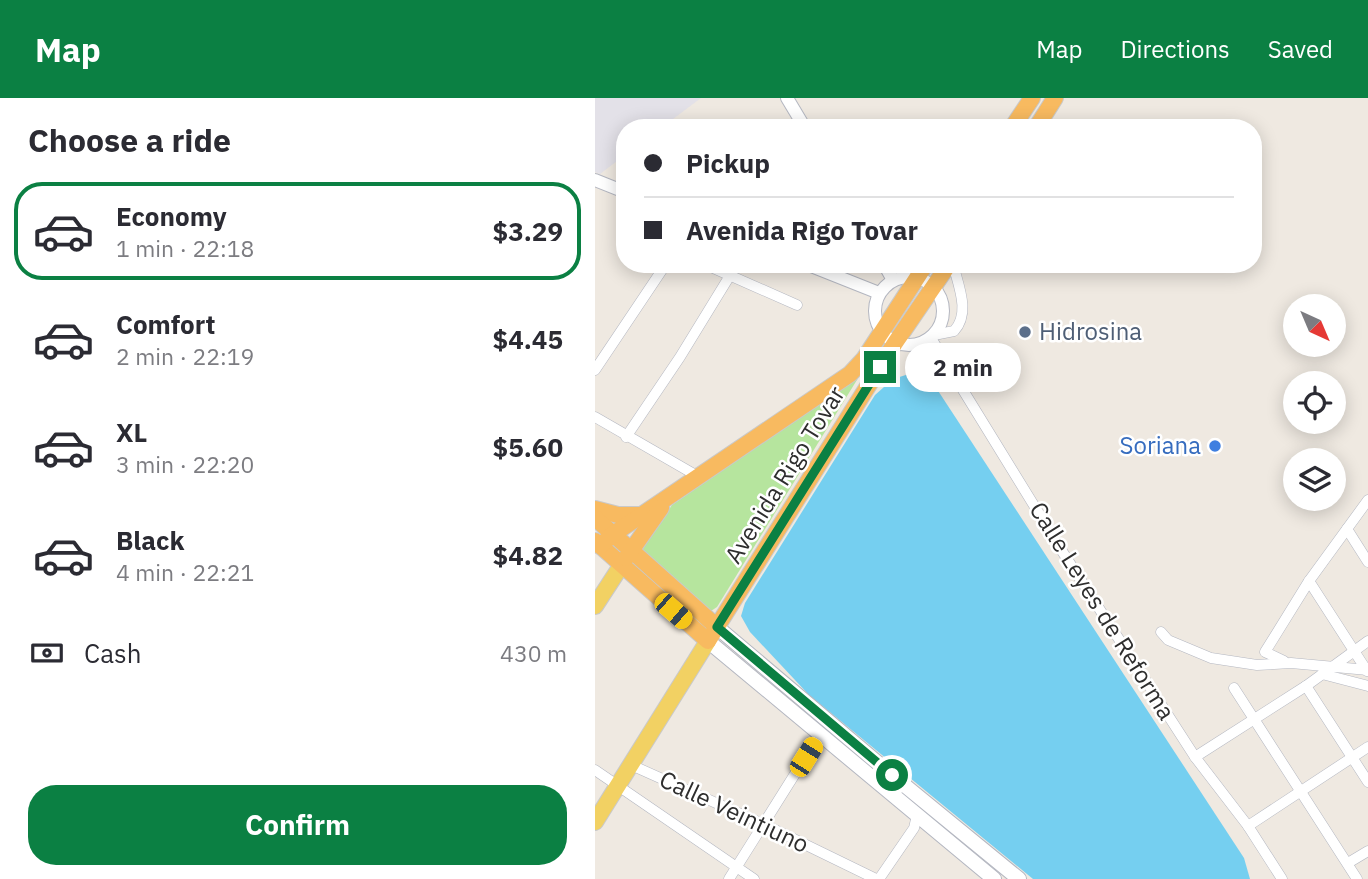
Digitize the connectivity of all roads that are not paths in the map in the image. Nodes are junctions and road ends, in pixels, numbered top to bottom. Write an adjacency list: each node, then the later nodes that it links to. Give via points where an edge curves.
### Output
1 (787, 98): 4 (street)
2 (1031, 98): 5 (highway)
3 (1053, 99): 6 (highway)
4 (800, 119)
5 (1018, 119)
6 (1041, 119)
7 (595, 180): 8 (street)
8 (616, 188)
9 (660, 273): 26 (street)
10 (726, 273): 18 (street)
11 (829, 273): 21 (street)
12 (889, 273): 19 (street)
13 (916, 273): 19 (street)
14 (921, 273): 23 (highway, Avenida Rigo Tovar)
15 (924, 273): 20 (street)
16 (944, 273): 20 (highway, Avenida Rigo Tovar)
17 (953, 273): 24 (street, via 962,321 954,331)
18 (731, 275): 22 (street); 28 (street)
19 (893, 280): 21 (street)
20 (934, 287): 24 (street, via 943,313); 25 (highway, Avenida Rigo Tovar)
21 (879, 293): 23 (street, via 874,313)
22 (797, 305)
23 (881, 332): 25 (street); 29 (highway, Avenida Rigo Tovar, via 850,374)
24 (932, 336): 25 (street, via 918,345); 57 (street, Calle Leyes de Reforma, via 1062,551)
25 (895, 343): 44 (highway, Avenida Rigo Tovar)
26 (595, 370)
27 (595, 417): 28 (street)
28 (626, 436): 29 (street)
29 (699, 477): 30 (highway, Avenida Rigo Tovar)
30 (667, 499): 33 (highway, Avenida Rigo Tovar); 38 (highway)
31 (1368, 500): 35 (street)
32 (595, 509): 33 (highway, via 618,515)
33 (644, 514): 36 (highway, Avenida Rigo Tovar)
34 (595, 518): 36 (highway)
35 (1347, 529): 39 (street); 41 (street)
36 (613, 535): 37 (highway, Avenida Rigo Tovar); 38 (highway)
37 (597, 546): 40 (highway)
38 (631, 552): 40 (highway); 44 (highway)
39 (1368, 562)
40 (621, 566): 42 (main road); 44 (highway)
41 (1308, 581): 46 (street); 47 (street, via 1265,652)
42 (595, 606)
43 (1161, 632): 47 (street, via 1168,640 1211,658 1257,665)
44 (713, 634): 55 (main road); 59 (main road); 75 (main road)
45 (1368, 641): 46 (street)
46 (1353, 651): 48 (street); 49 (street)
47 (1287, 663): 48 (street)
48 (1334, 666): 49 (street); 50 (street)
49 (1368, 671)
50 (1322, 674): 51 (street); 52 (street)
51 (1306, 685): 54 (street); 58 (street)
52 (1368, 686)
53 (1234, 688): 54 (street)
54 (1254, 720): 57 (street); 63 (street)
55 (820, 734): 64 (main road); 66 (street)
56 (1368, 747): 58 (street)
57 (1195, 757): 67 (street, Calle Leyes de Reforma)
58 (1352, 758): 61 (street); 63 (street)
59 (631, 765): 62 (main road); 66 (street, Calle Veintiuno)
60 (595, 770): 62 (street)
61 (1368, 782)
62 (617, 786): 65 (main road); 70 (street)
63 (1301, 792): 67 (street); 69 (street)
64 (917, 815): 73 (street, via 914,828); 74 (main road)
65 (595, 822)
66 (764, 824): 70 (street); 73 (street, Calle Veintiuno)
67 (1248, 826): 76 (street, Calle Leyes de Reforma)
68 (1368, 851): 69 (street)
69 (1348, 863): 77 (street)
70 (736, 867): 71 (street); 72 (street)
71 (729, 879)
72 (754, 879)
73 (878, 879)
74 (994, 879)
75 (1019, 879)
76 (1282, 879)
77 (1357, 879)

